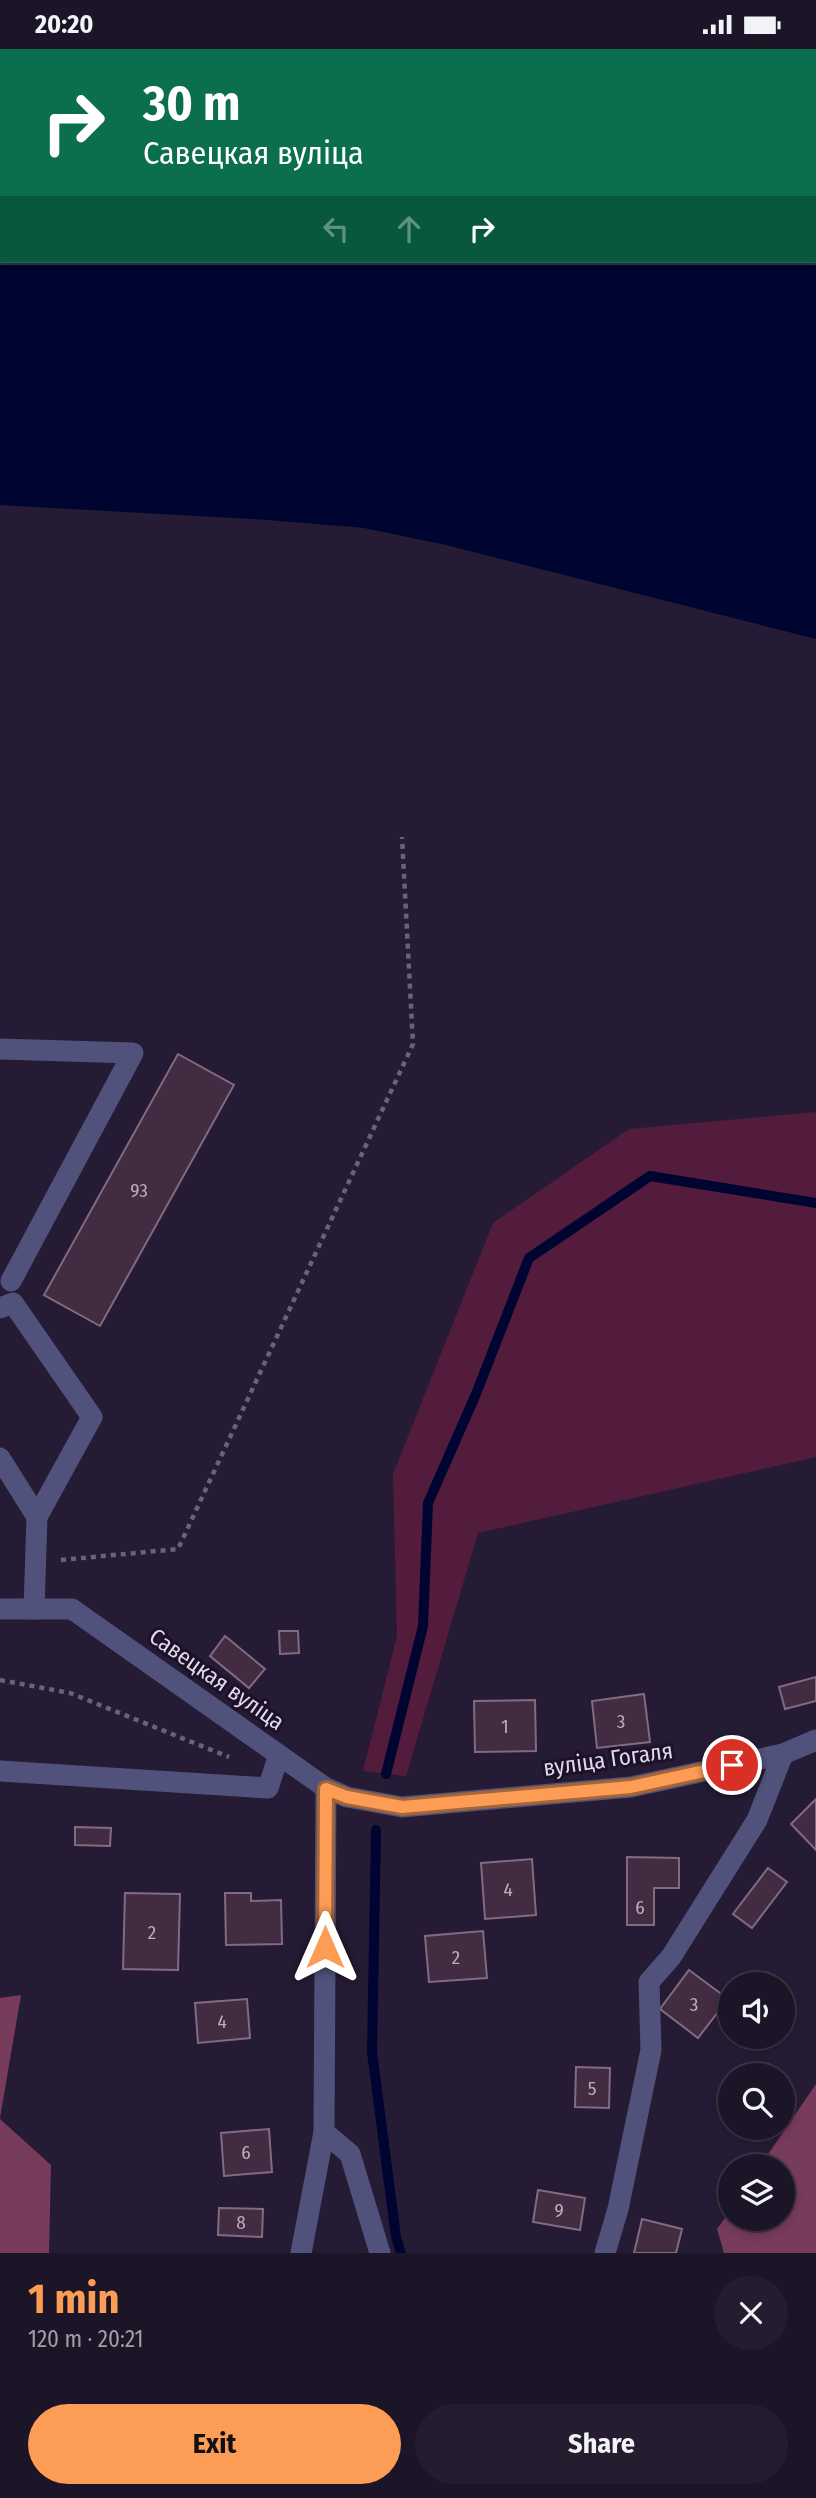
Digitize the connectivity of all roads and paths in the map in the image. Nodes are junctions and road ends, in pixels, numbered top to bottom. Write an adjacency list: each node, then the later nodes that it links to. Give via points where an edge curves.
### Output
1 (402, 837): 7 (path, via 413,1044 178,1549)
2 (0, 1049): 3 (street, via 132,1053)
3 (5, 1272): 4 (street)
4 (6, 1306): 6 (street, via 92,1417)
5 (0, 1458): 6 (street)
6 (37, 1517): 7 (street)
7 (36, 1563): 9 (street)
8 (0, 1609): 9 (street, Савецкая вуліца)
9 (34, 1609): 13 (street, Савецкая вуліца, via 72,1609)
10 (0, 1679): 13 (path, via 70,1693)
11 (816, 1740): 12 (street, вуліца Гогаля)
12 (783, 1753): 16 (street, вуліца Гогаля, via 631,1787); 20 (street, via 757,1820 671,1957 649,1982 651,2050)
13 (276, 1765): 14 (street, via 268,1788); 15 (street, Савецкая вуліца)
14 (0, 1771)
15 (326, 1789): 16 (street, Савецкая вуліца); 17 (street)
16 (402, 1807)
17 (324, 2132): 18 (street); 19 (street, via 350,2154)
18 (301, 2253)
19 (380, 2253)
20 (606, 2253)

